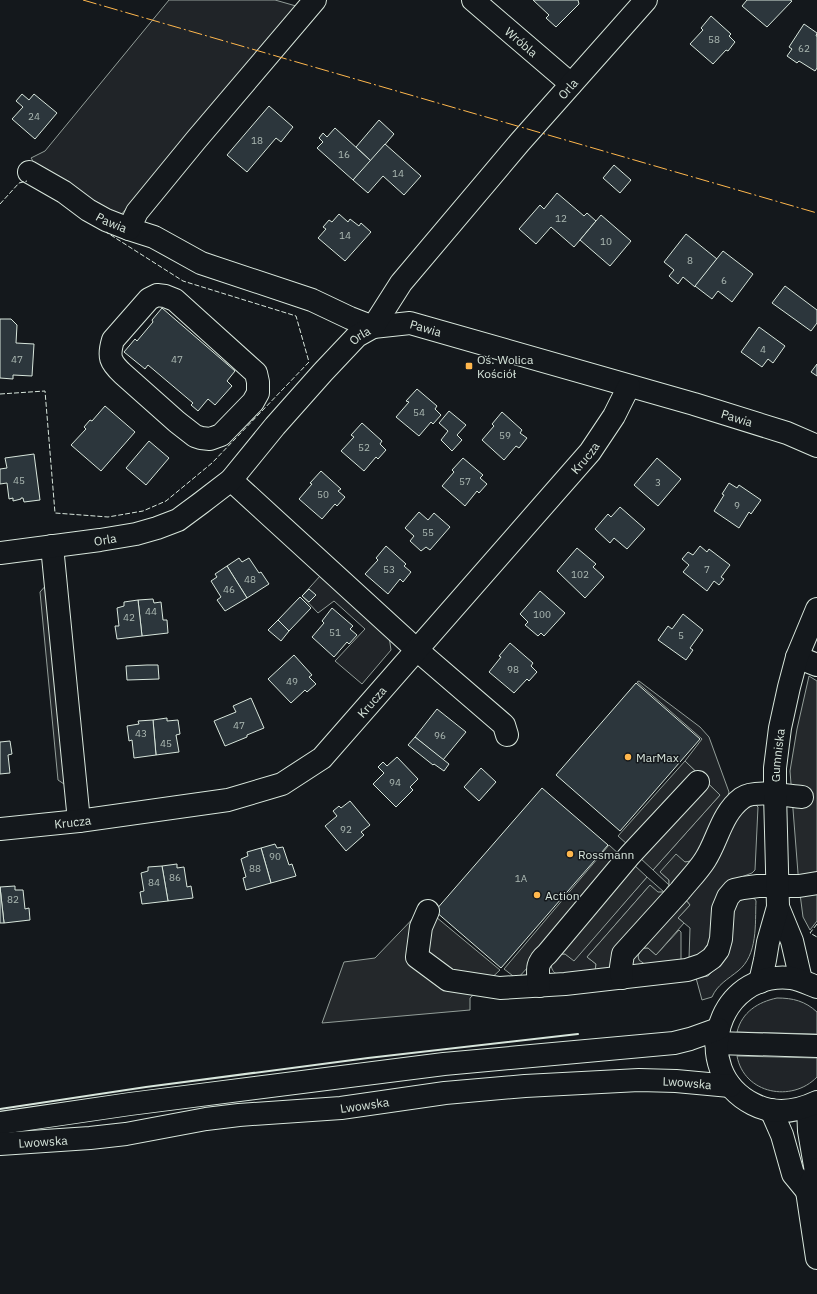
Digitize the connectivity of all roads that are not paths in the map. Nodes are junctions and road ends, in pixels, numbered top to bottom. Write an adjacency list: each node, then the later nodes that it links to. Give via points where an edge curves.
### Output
1 (315, 0): 6 (street, via 137,212)
2 (472, 0): 4 (street, Wróbla)
3 (646, 0): 4 (street, Orla)
4 (571, 84): 7 (street, Orla, via 401,283)
5 (29, 172): 6 (street, Pawia, via 64,192 88,210)
6 (129, 229): 7 (street, Pawia, via 154,237 201,263 312,300)
7 (373, 327): 9 (street, Pawia, via 410,323); 11 (street, Orla, via 357,336 323,372)
8 (258, 382): 8 (street, via 258,393 254,402 221,435 210,439 201,438 177,422 114,366 110,348 113,340 149,299 157,295 165,296 174,300 256,373)
9 (629, 386): 10 (street, Pawia, via 787,433); 15 (street, Krucza, via 614,416 590,452)
10 (817, 446)
11 (231, 480): 12 (street, Orla, via 178,520 157,528 136,534); 15 (street)
12 (52, 546): 13 (street, Orla); 21 (street)
13 (0, 553)
14 (817, 609): 16 (street, Gumniska)
15 (417, 650): 17 (street, via 504,725); 21 (street, Krucza, via 322,758 282,784 228,800)
16 (807, 661): 19 (street, Gumniska, via 789,687 780,728)
17 (507, 735)
18 (698, 782): 29 (street, via 630,855 540,960 537,968)
19 (775, 794): 20 (street); 24 (street, Gumniska); 26 (street, via 749,795 742,798 733,808 722,823 717,839 702,864 623,954)
20 (802, 797)
21 (79, 820): 22 (street, Krucza)
22 (0, 829)
23 (817, 883): 24 (street, via 799,886)
24 (777, 896): 26 (street, via 758,886 734,890 723,909 718,950 702,965 688,970); 27 (street); 28 (street)
25 (428, 911): 29 (street, via 421,927 417,957 448,980 500,988)
26 (622, 978): 29 (street)
27 (760, 982): 28 (street, via 780,978); 30 (street, via 734,1000 723,1016)
28 (809, 984)
29 (539, 986)
30 (717, 1036): 31 (street); 32 (street, via 719,1063); 35 (street, Lwowska, via 674,1043 444,1064 130,1104)
31 (817, 1046)
32 (730, 1086): 34 (street, via 746,1100); 36 (street, Lwowska, via 639,1080 525,1086 445,1093 341,1108 239,1115 90,1138)
33 (812, 1104): 34 (street, via 790,1111); 37 (street, via 810,1131)
34 (771, 1110): 37 (street, via 782,1135 793,1174)
35 (0, 1124)
36 (0, 1144)
37 (813, 1177): 38 (street)
38 (817, 1258)

